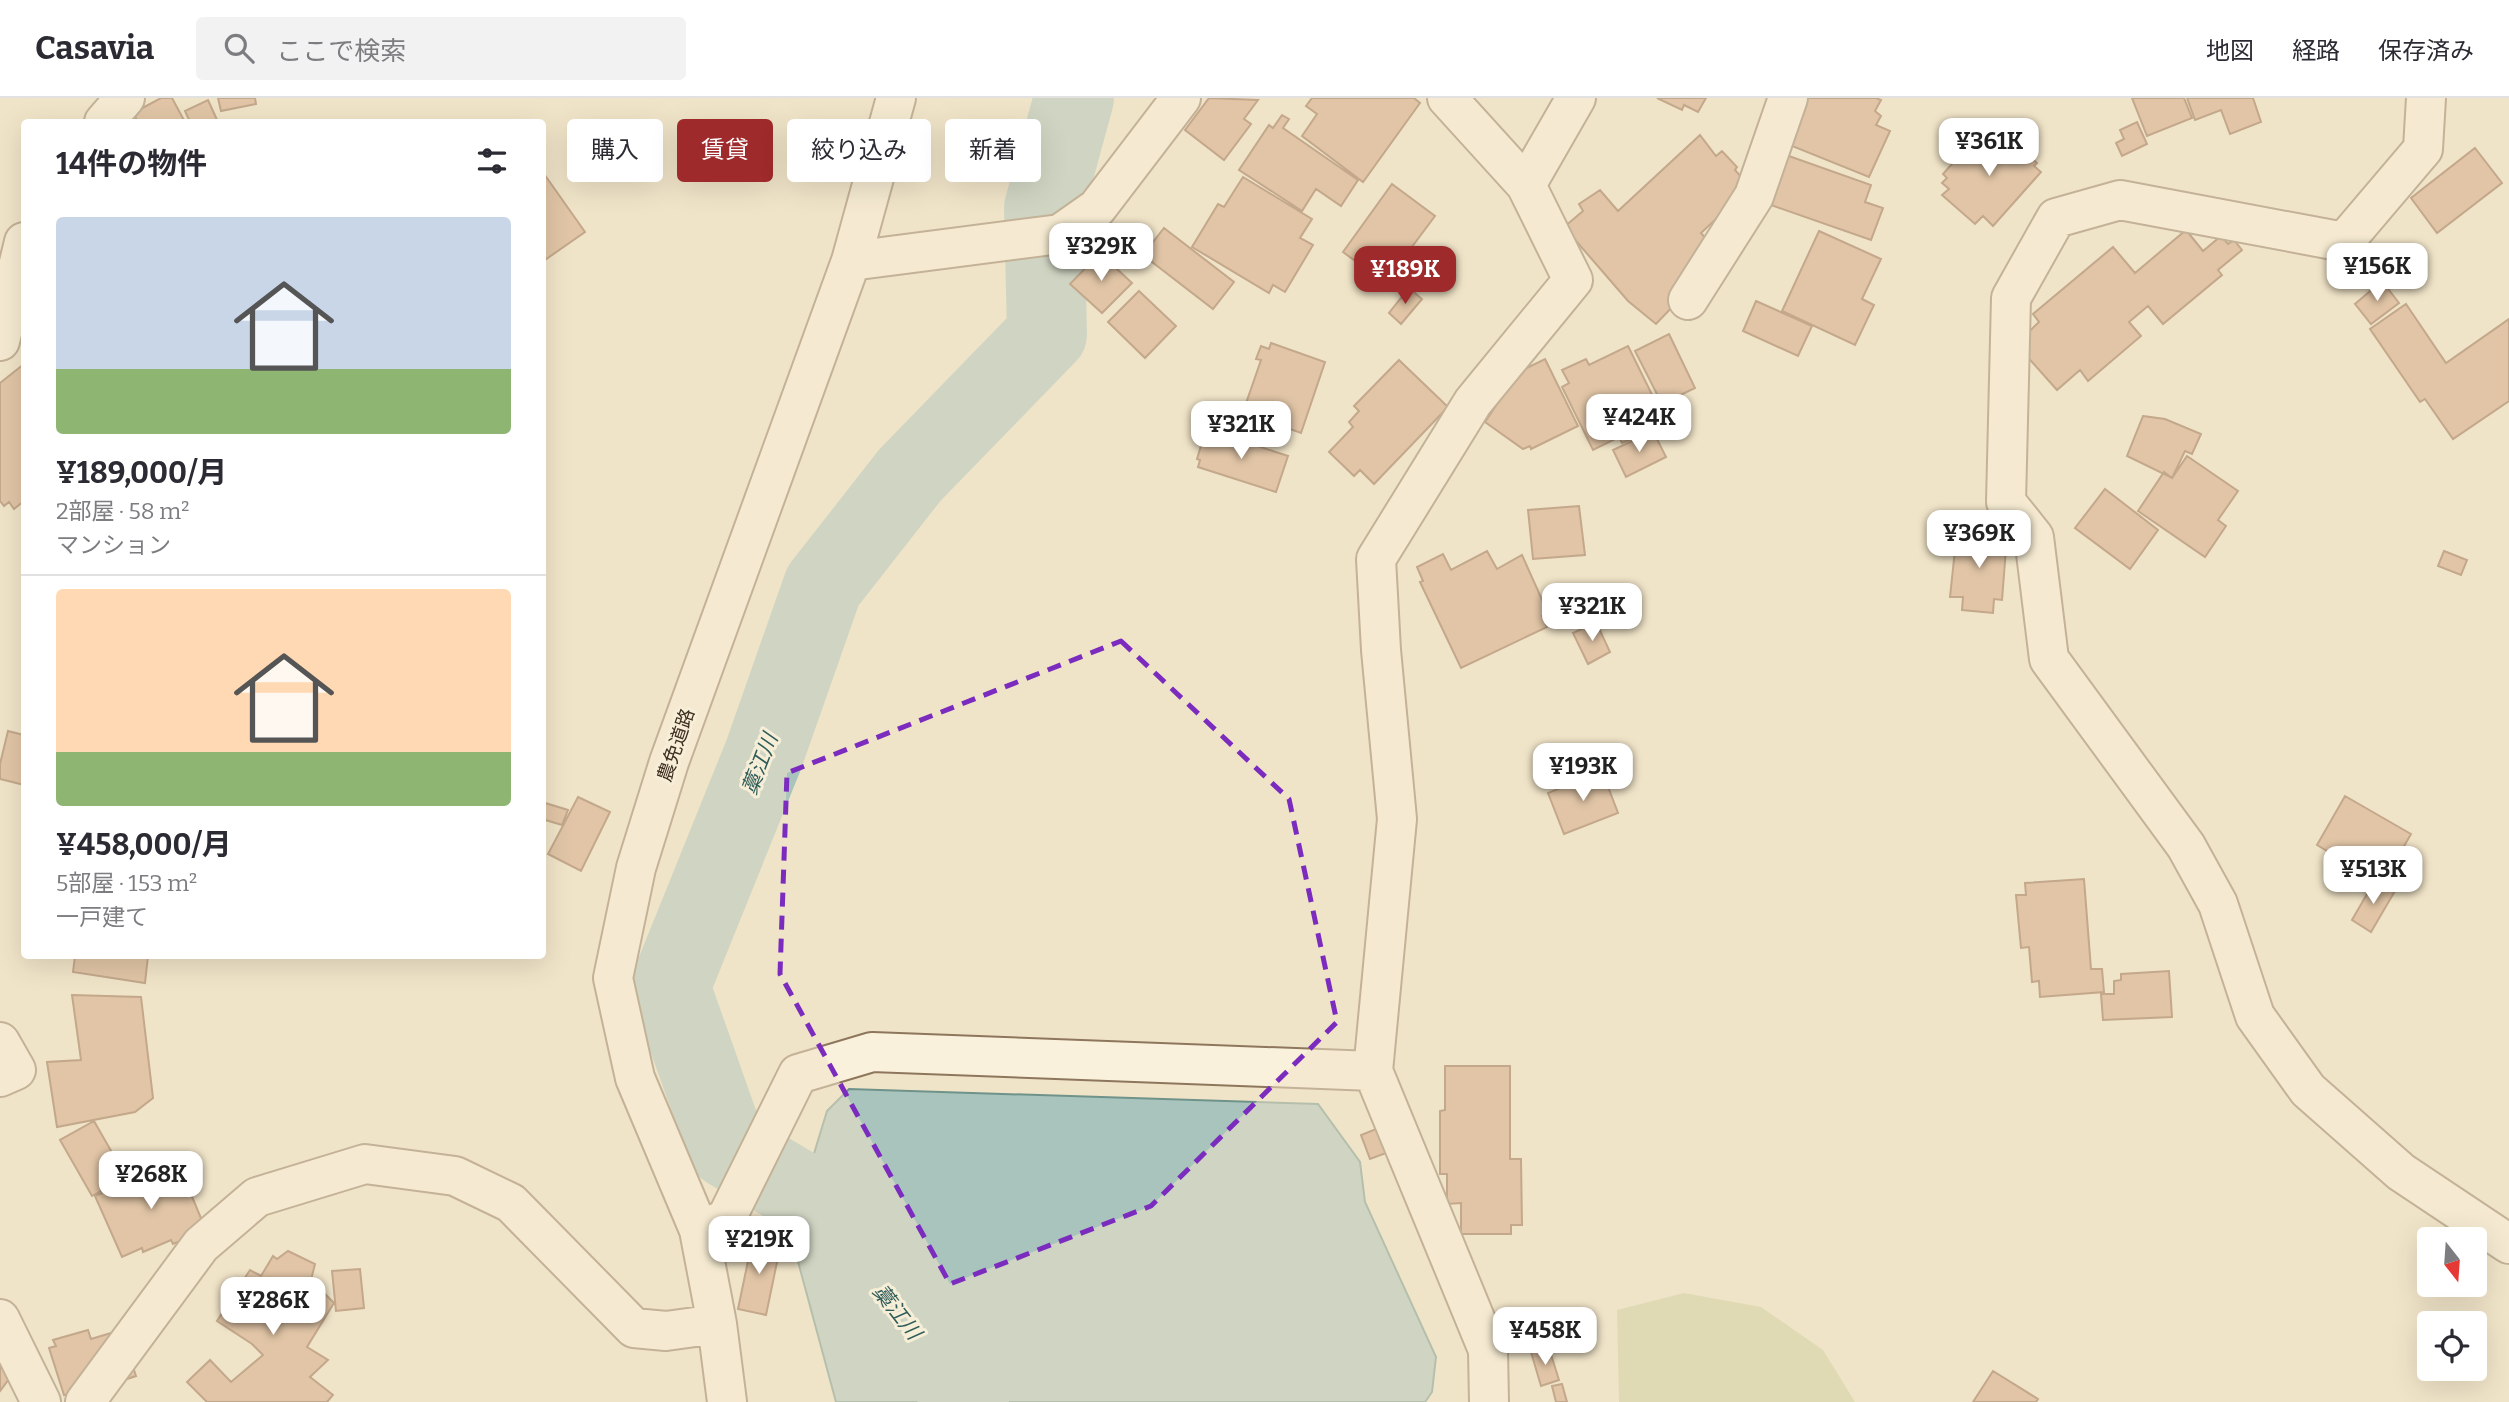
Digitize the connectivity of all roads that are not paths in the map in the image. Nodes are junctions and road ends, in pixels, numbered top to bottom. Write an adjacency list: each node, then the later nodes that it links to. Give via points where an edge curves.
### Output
1 (125, 98): 8 (street)
2 (896, 98): 11 (street, 農免道路)
3 (1181, 98): 11 (street, via 1097,208 1047,236)
4 (1447, 98): 9 (street)
5 (1576, 98): 9 (street)
6 (1788, 98): 12 (street, via 1754,197)
7 (2426, 98): 18 (street, via 2423,149 2344,242 2120,200 2056,218 2011,298 2006,502 2034,537 2049,659 2186,846 2218,904 2255,1016 2308,1090 2401,1172)
8 (107, 119)
9 (1526, 185): 15 (street, via 1573,280 1473,402 1376,559 1397,819)
10 (21, 254): 13 (street)
11 (851, 261): 17 (street, 農免道路, via 669,762 636,868 613,978 635,1078)
12 (1688, 300)
13 (0, 341)
14 (0, 1042): 16 (street, via 16,1070)
15 (1373, 1071): 17 (street, via 872,1052 798,1074 726,1219); 24 (street, via 1488,1350)
16 (0, 1077)
17 (699, 1230): 20 (street, 農免道路)
18 (2509, 1244)
19 (0, 1319): 21 (street)
20 (717, 1324): 22 (street, via 666,1331 634,1328 512,1203 455,1176 365,1164 257,1197 201,1245); 23 (street, 農免道路)
21 (41, 1402)
22 (85, 1402)
23 (727, 1402)
24 (1489, 1402)

